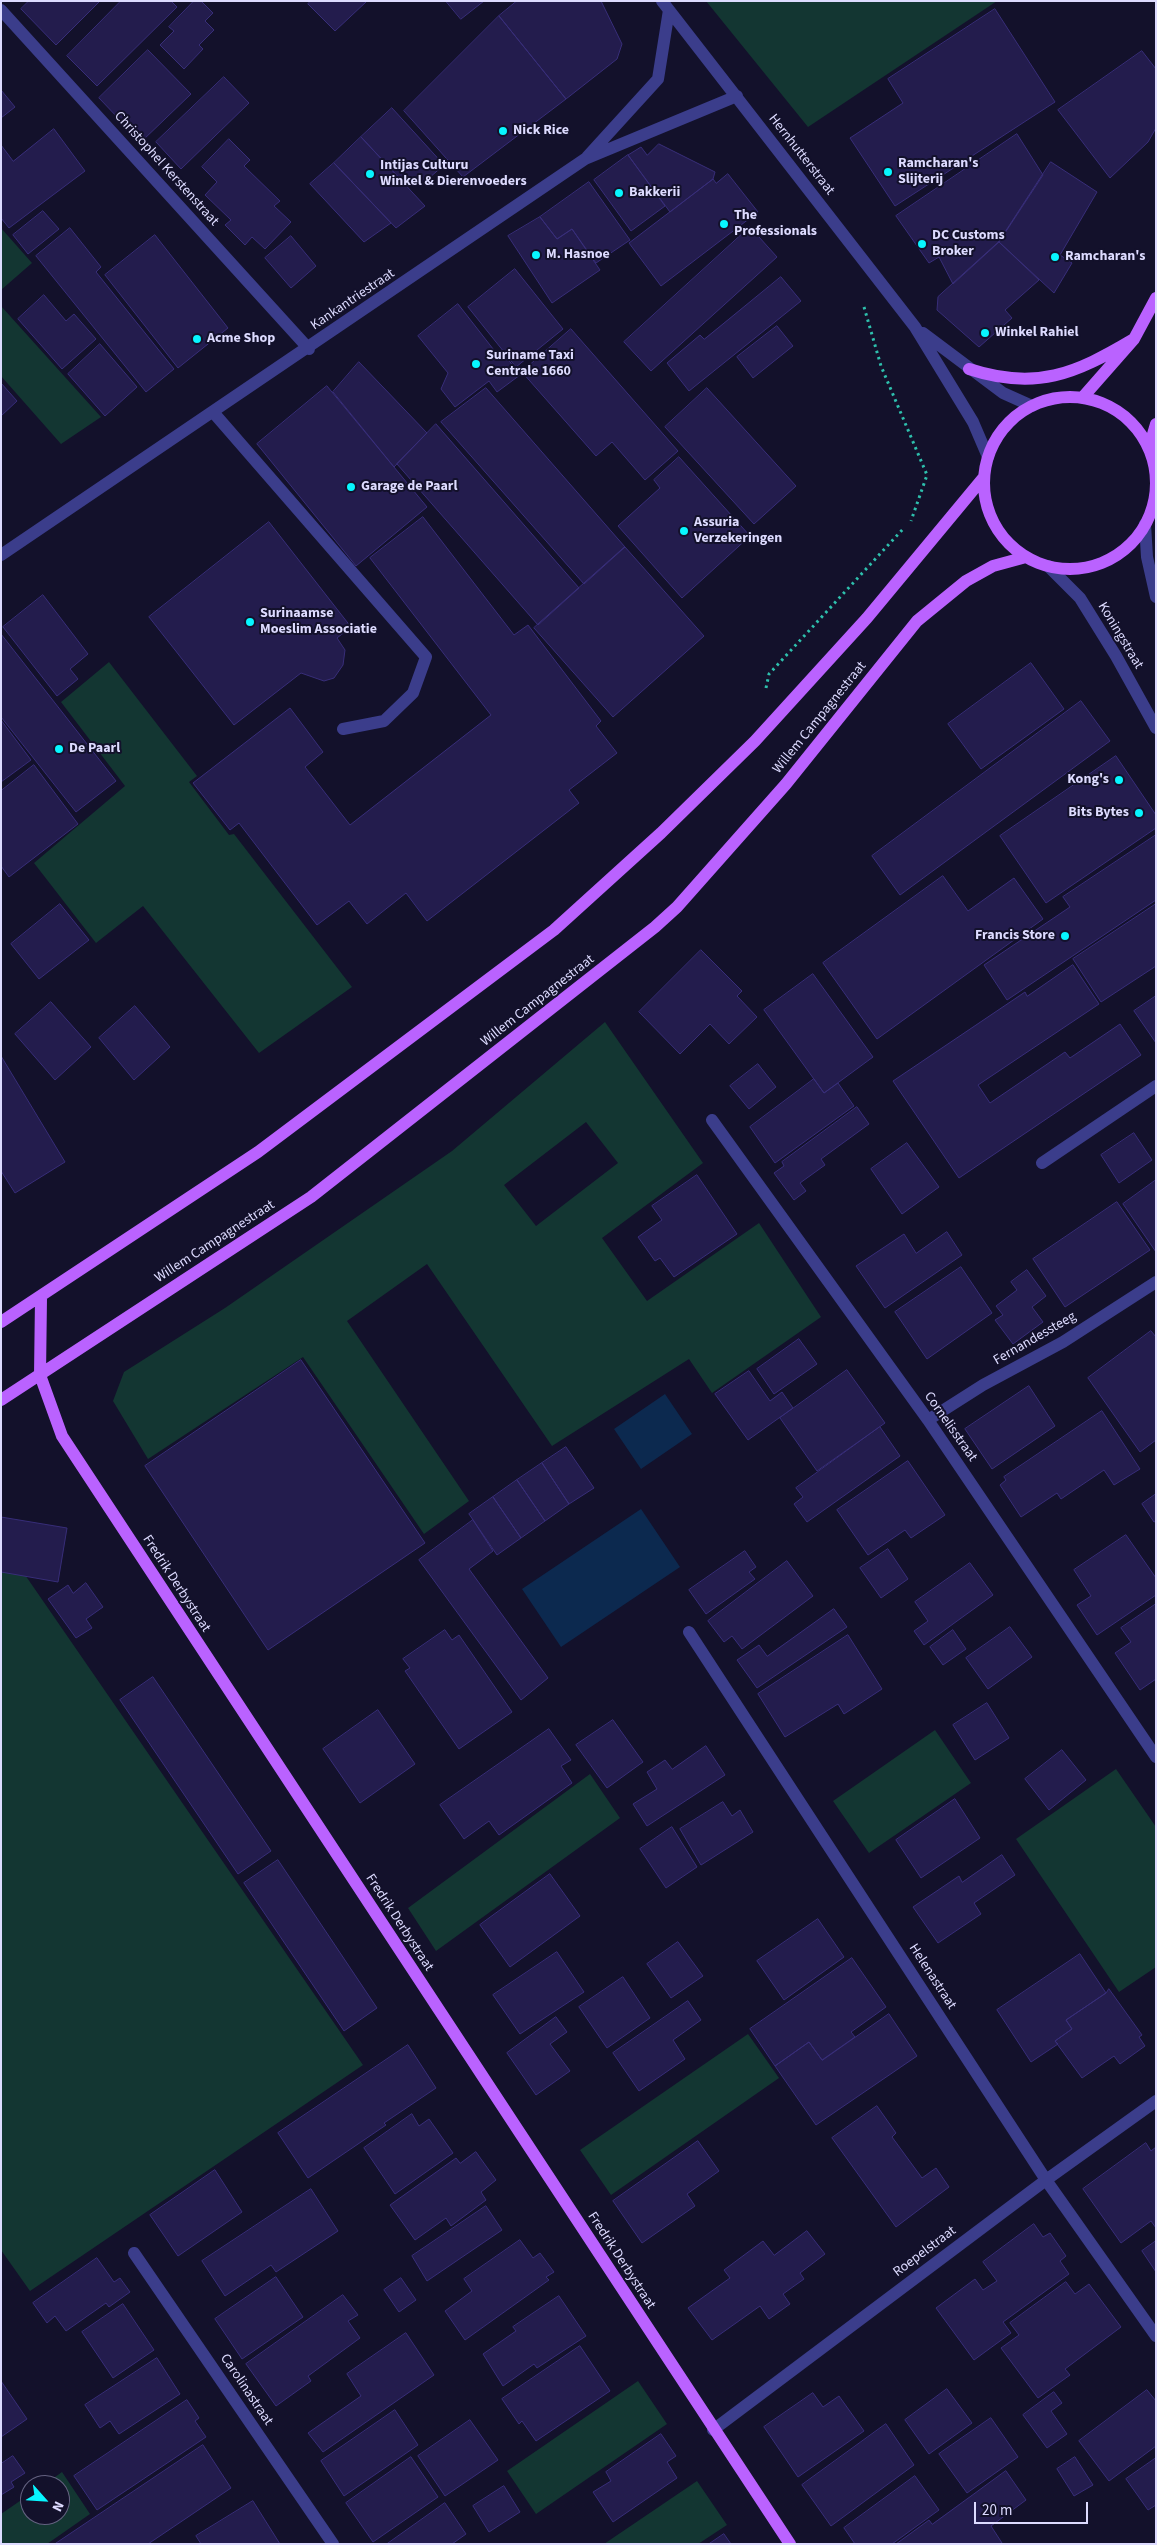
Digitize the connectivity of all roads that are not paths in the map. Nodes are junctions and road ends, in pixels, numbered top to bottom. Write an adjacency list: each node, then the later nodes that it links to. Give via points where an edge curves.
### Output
1 (666, 6): 3 (street, Hernhutterstraat); 4 (street, via 658,79)
2 (1, 10): 8 (street, Christophel Kerstenstraat)
3 (736, 96): 4 (street, Kankantriestraat); 6 (street, Hernhutterstraat)
4 (584, 159): 8 (street, Kankantriestraat)
5 (1156, 298): 7 (main road)
6 (915, 327): 9 (street, Hernhutterstraat); 15 (street, Hernhutterstraat, via 973,422)
7 (1134, 339): 9 (main road, via 1100,359 1043,378 1018,380); 10 (main road)
8 (309, 349): 12 (street, Kankantriestraat)
9 (969, 369): 11 (street, Hernhutterstraat, via 1003,393)
10 (1083, 397): 11 (main road, via 1048,400); 14 (main road, via 1104,403 1122,414 1138,429)
11 (1032, 406): 15 (main road, via 1012,419 998,436)
12 (213, 412): 19 (street, Kankantriestraat); 24 (street, via 426,657 413,693 384,721)
13 (1156, 424): 14 (main road)
14 (1149, 448): 17 (main road)
15 (988, 458): 16 (main road)
16 (984, 477): 20 (main road, via 987,508 996,528); 29 (main road, Willem Campagnestraat, via 867,618 755,741 661,833 554,930 258,1152)
17 (1156, 487): 18 (main road, via 1153,506)
18 (1145, 524): 21 (main road, via 1130,544 1109,559 1085,567); 22 (street, via 1147,557)
19 (1, 555)
20 (1026, 557): 21 (main road); 31 (main road, Willem Campagnestraat, via 993,566 966,581 917,621 786,784 655,927 311,1197)
21 (1048, 566): 23 (street, Koningstraat, via 1080,598)
22 (1156, 598)
23 (1156, 728)
24 (343, 729)
25 (1156, 1086): 27 (street)
26 (712, 1120): 33 (street, Cornelisstraat)
27 (1042, 1163)
28 (1156, 1282): 33 (street, Fernandessteeg, via 1063,1342 983,1385)
29 (41, 1298): 30 (main road, Willem Campagnestraat); 31 (main road, Fredrik Derbystraat)
30 (1, 1322)
31 (40, 1375): 32 (main road, Willem Campagnestraat); 40 (main road, Fredrik Derbystraat, via 62,1436)
32 (1, 1400)
33 (928, 1420): 35 (street, Cornelisstraat)
34 (689, 1632): 37 (street, Helenastraat)
35 (1156, 1757)
36 (1156, 2101): 37 (street, Roepelstraat)
37 (1046, 2180): 39 (street, Helenastraat); 40 (street, Roepelstraat)
38 (134, 2253): 41 (street, Carolinastraat)
39 (1156, 2336)
40 (713, 2430): 42 (main road, Fredrik Derbystraat)
41 (333, 2544)
42 (790, 2544)

